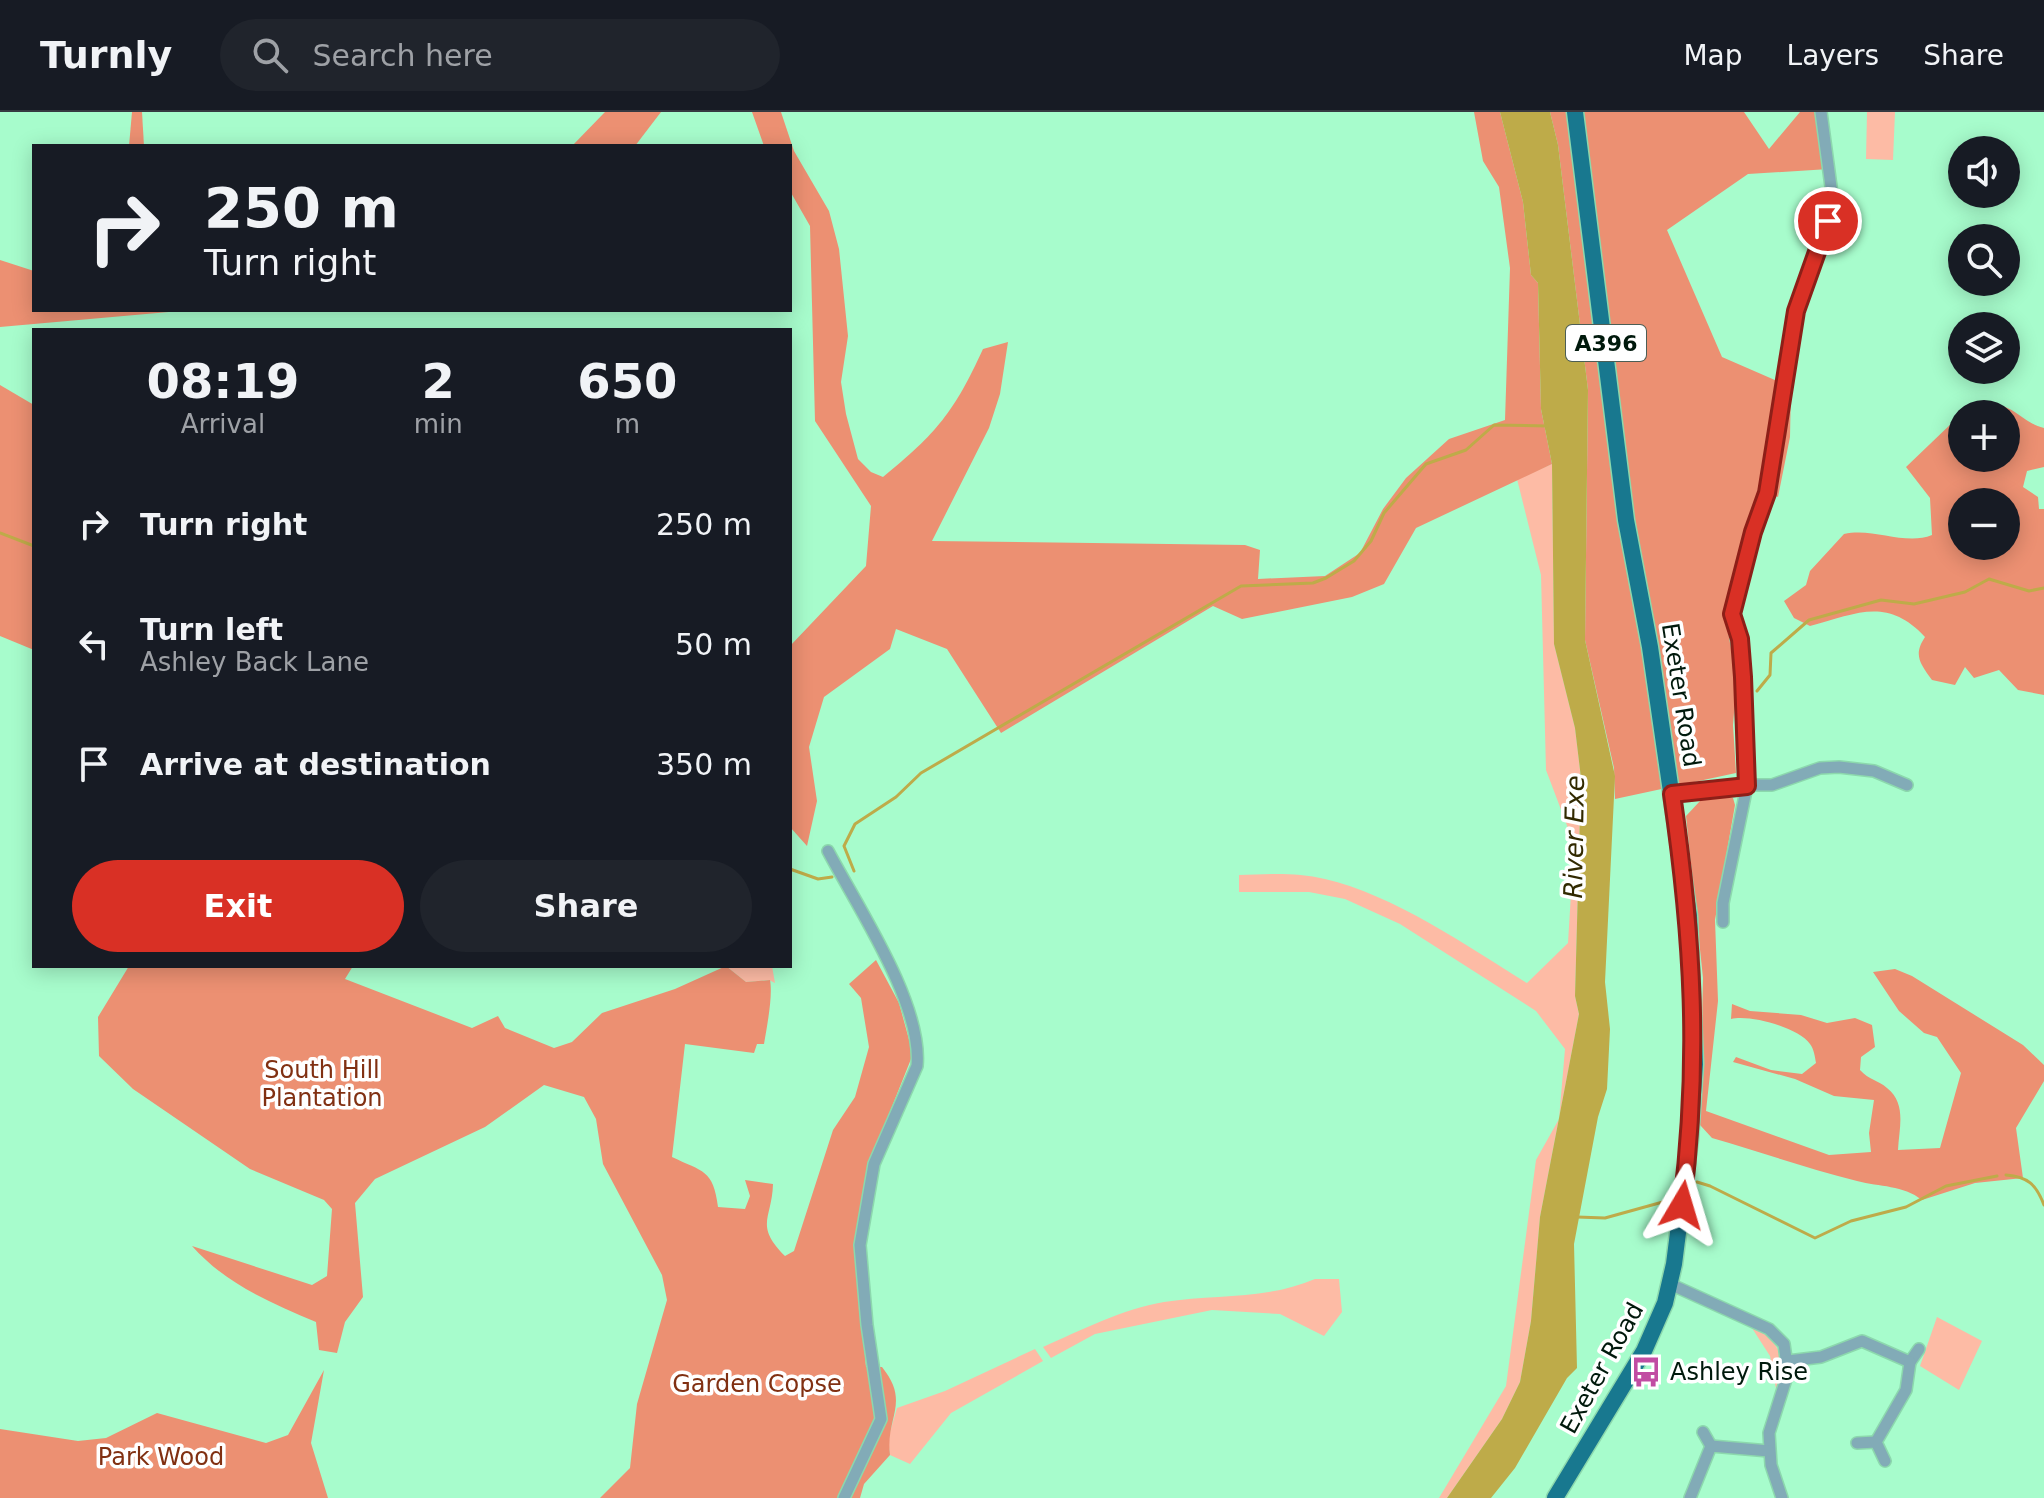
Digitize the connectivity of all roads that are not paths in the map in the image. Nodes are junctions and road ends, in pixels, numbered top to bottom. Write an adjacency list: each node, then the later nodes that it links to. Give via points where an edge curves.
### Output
1 (1575, 112): 5 (main road, Exeter Road / A396, via 1626,520)
2 (1821, 112): 4 (street, via 1832,194 1826,231 1796,311 1767,493 1732,614 1740,639)
3 (1907, 785): 4 (street, via 1874,771 1839,767 1816,769 1772,785)
4 (1747, 786): 5 (street); 7 (street)
5 (1672, 794): 8 (main road, Exeter Road / A396, via 1689,916 1695,1064)
6 (828, 851): 18 (street, via 902,993 915,1030 917,1066 874,1164 860,1245 881,1419)
7 (1723, 922)
8 (1670, 1284): 10 (street, via 1769,1329 1784,1344); 19 (main road, Exeter Road / A396, via 1644,1351)
9 (1919, 1349): 11 (street)
10 (1788, 1361): 11 (street, via 1821,1357 1862,1341); 16 (street, via 1772,1416)
11 (1910, 1362): 13 (street, via 1906,1390)
12 (1703, 1432): 15 (street)
13 (1876, 1442): 14 (street); 17 (street)
14 (1857, 1443)
15 (1711, 1446): 16 (street); 20 (street)
16 (1769, 1451): 21 (street)
17 (1885, 1461)
18 (844, 1498)
19 (1555, 1498)
20 (1690, 1498)
21 (1782, 1498)

